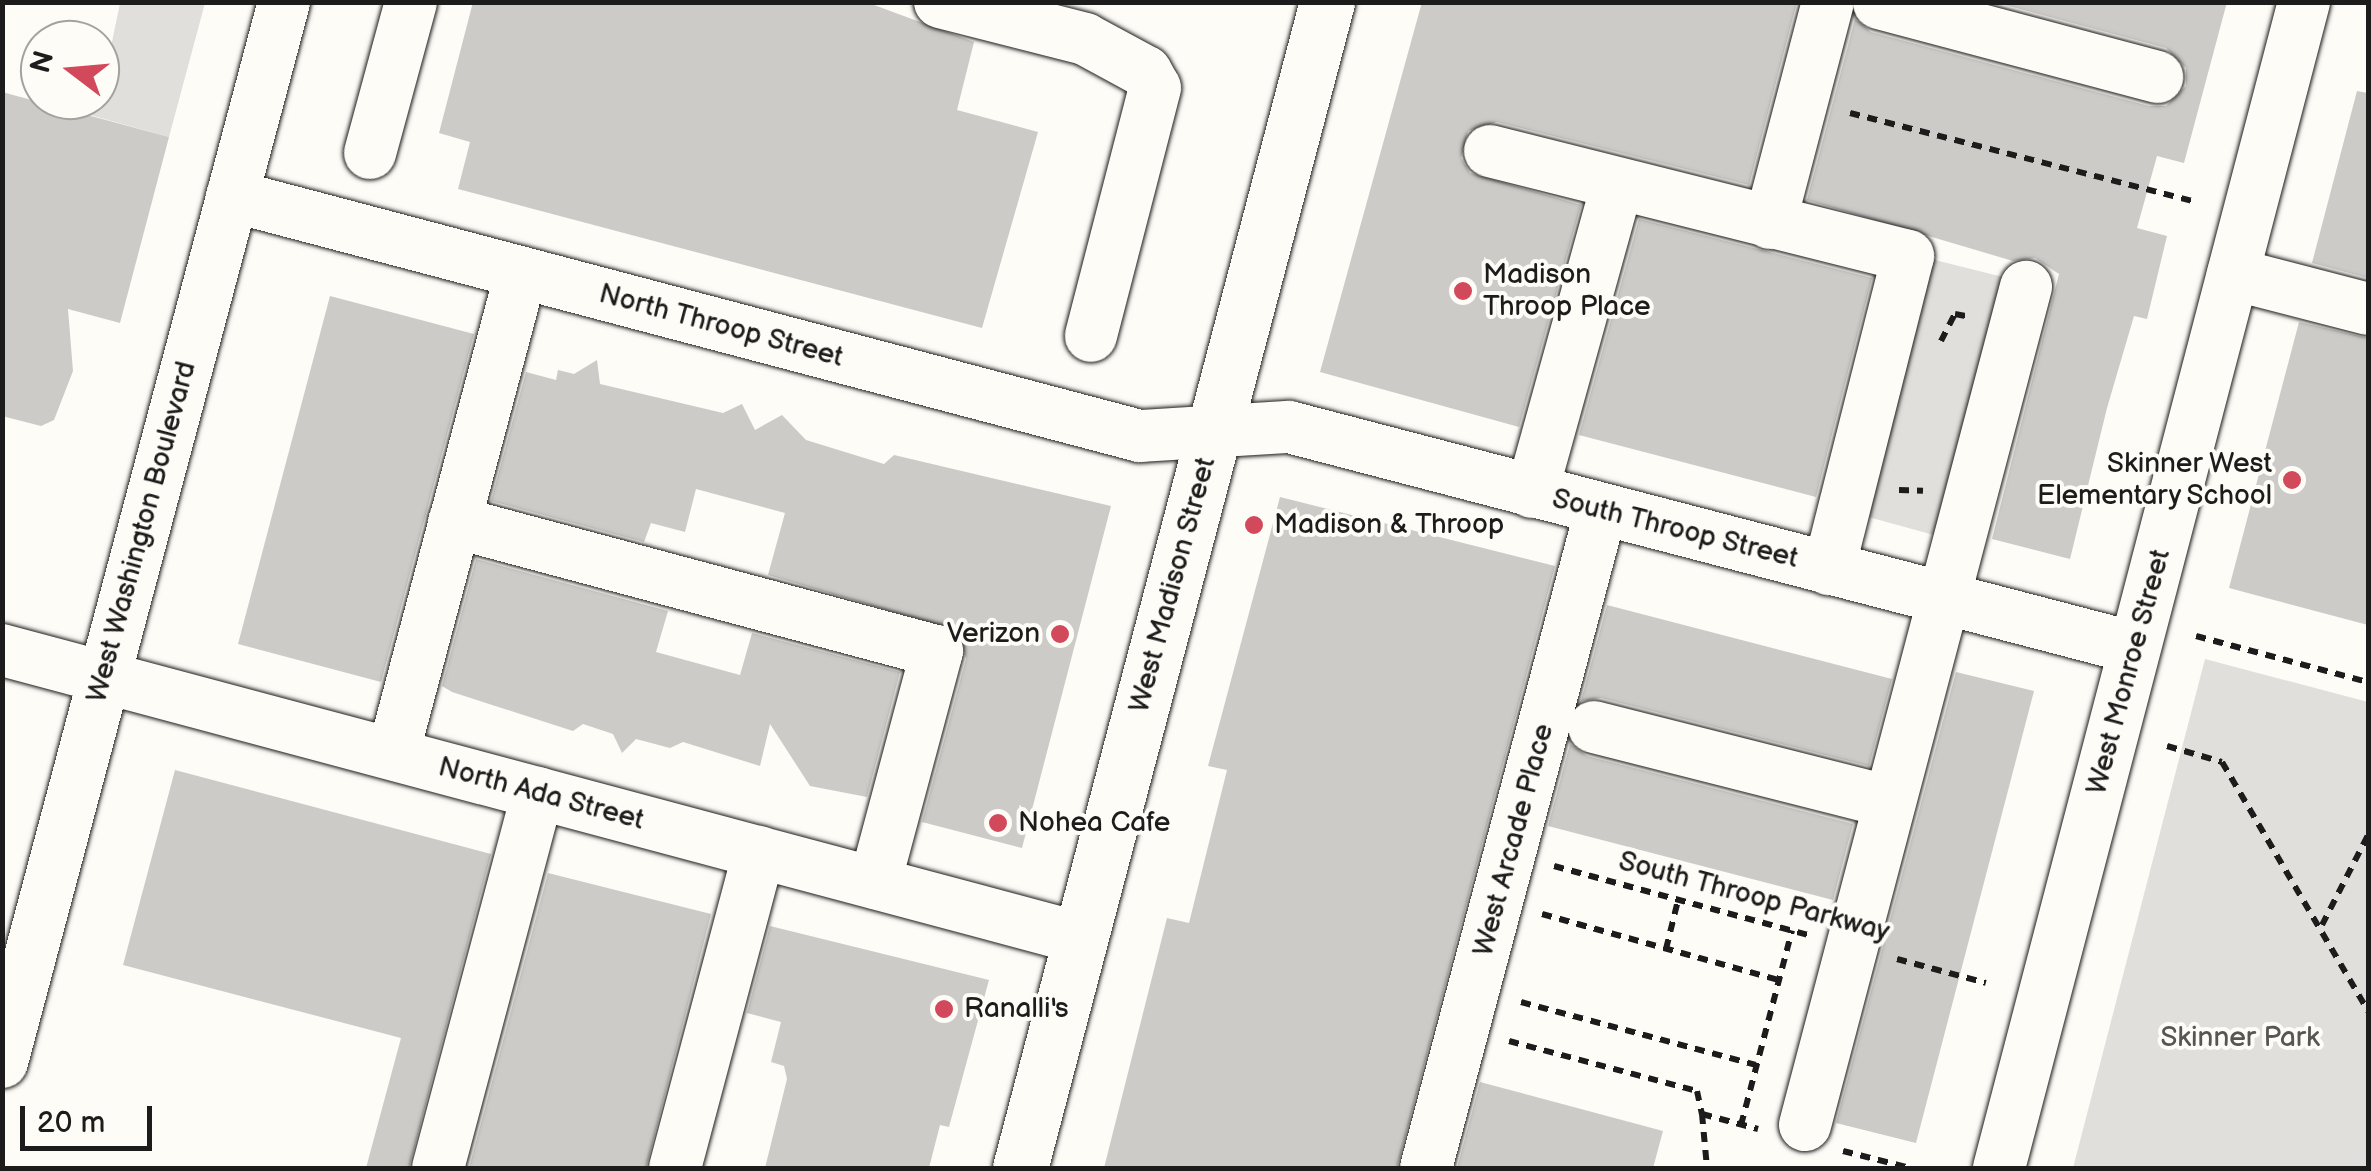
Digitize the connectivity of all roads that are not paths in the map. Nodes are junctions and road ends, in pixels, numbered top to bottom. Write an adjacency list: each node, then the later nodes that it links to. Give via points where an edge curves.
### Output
1 (284, 2): 13 (street, West Washington Boulevard)
2 (411, 2): 11 (street)
3 (940, 2): 8 (street)
4 (1327, 2): 20 (main road, West Madison Street)
5 (1828, 2): 14 (street)
6 (2304, 2): 16 (street, West Monroe Street)
7 (1878, 3): 9 (street)
8 (1090, 21): 19 (street, via 1155,88)
9 (2157, 77)
10 (1490, 151): 12 (street)
11 (370, 154)
12 (1617, 186): 14 (street); 21 (street)
13 (232, 196): 15 (street, North Throop Street); 28 (street, West Washington Boulevard)
14 (1770, 223): 24 (street, via 1908,256)
15 (521, 274): 20 (street, North Throop Street, via 1140,436); 23 (street)
16 (2233, 274): 18 (street); 26 (street, West Monroe Street)
17 (2026, 287): 25 (street)
18 (2368, 309)
19 (1091, 336)
20 (1214, 433): 21 (street, South Throop Street, via 1290,428); 35 (main road, West Madison Street)
21 (1532, 492): 22 (street, South Throop Street)
22 (1601, 510): 24 (street, South Throop Street); 41 (street, West Arcade Place)
23 (454, 522): 30 (street); 34 (street, via 937,650)
24 (1830, 569): 25 (street, South Throop Street)
25 (1944, 598): 26 (street, South Throop Street); 32 (street)
26 (2135, 648): 42 (street, West Monroe Street)
27 (2, 650): 28 (street, North Ada Street)
28 (104, 676): 30 (street, North Ada Street); 36 (street, West Washington Boulevard)
29 (1594, 727): 32 (street)
30 (392, 754): 31 (street, North Ada Street)
31 (538, 793): 33 (street, North Ada Street); 38 (street)
32 (1890, 802): 37 (street)
33 (759, 852): 34 (street, North Ada Street); 39 (street)
34 (875, 883): 35 (street, North Ada Street)
35 (1080, 938): 40 (main road, West Madison Street)
36 (2, 1062)
37 (1806, 1136)
38 (438, 1168)
39 (675, 1168)
40 (1020, 1168)
41 (1426, 1168)
42 (1999, 1168)

